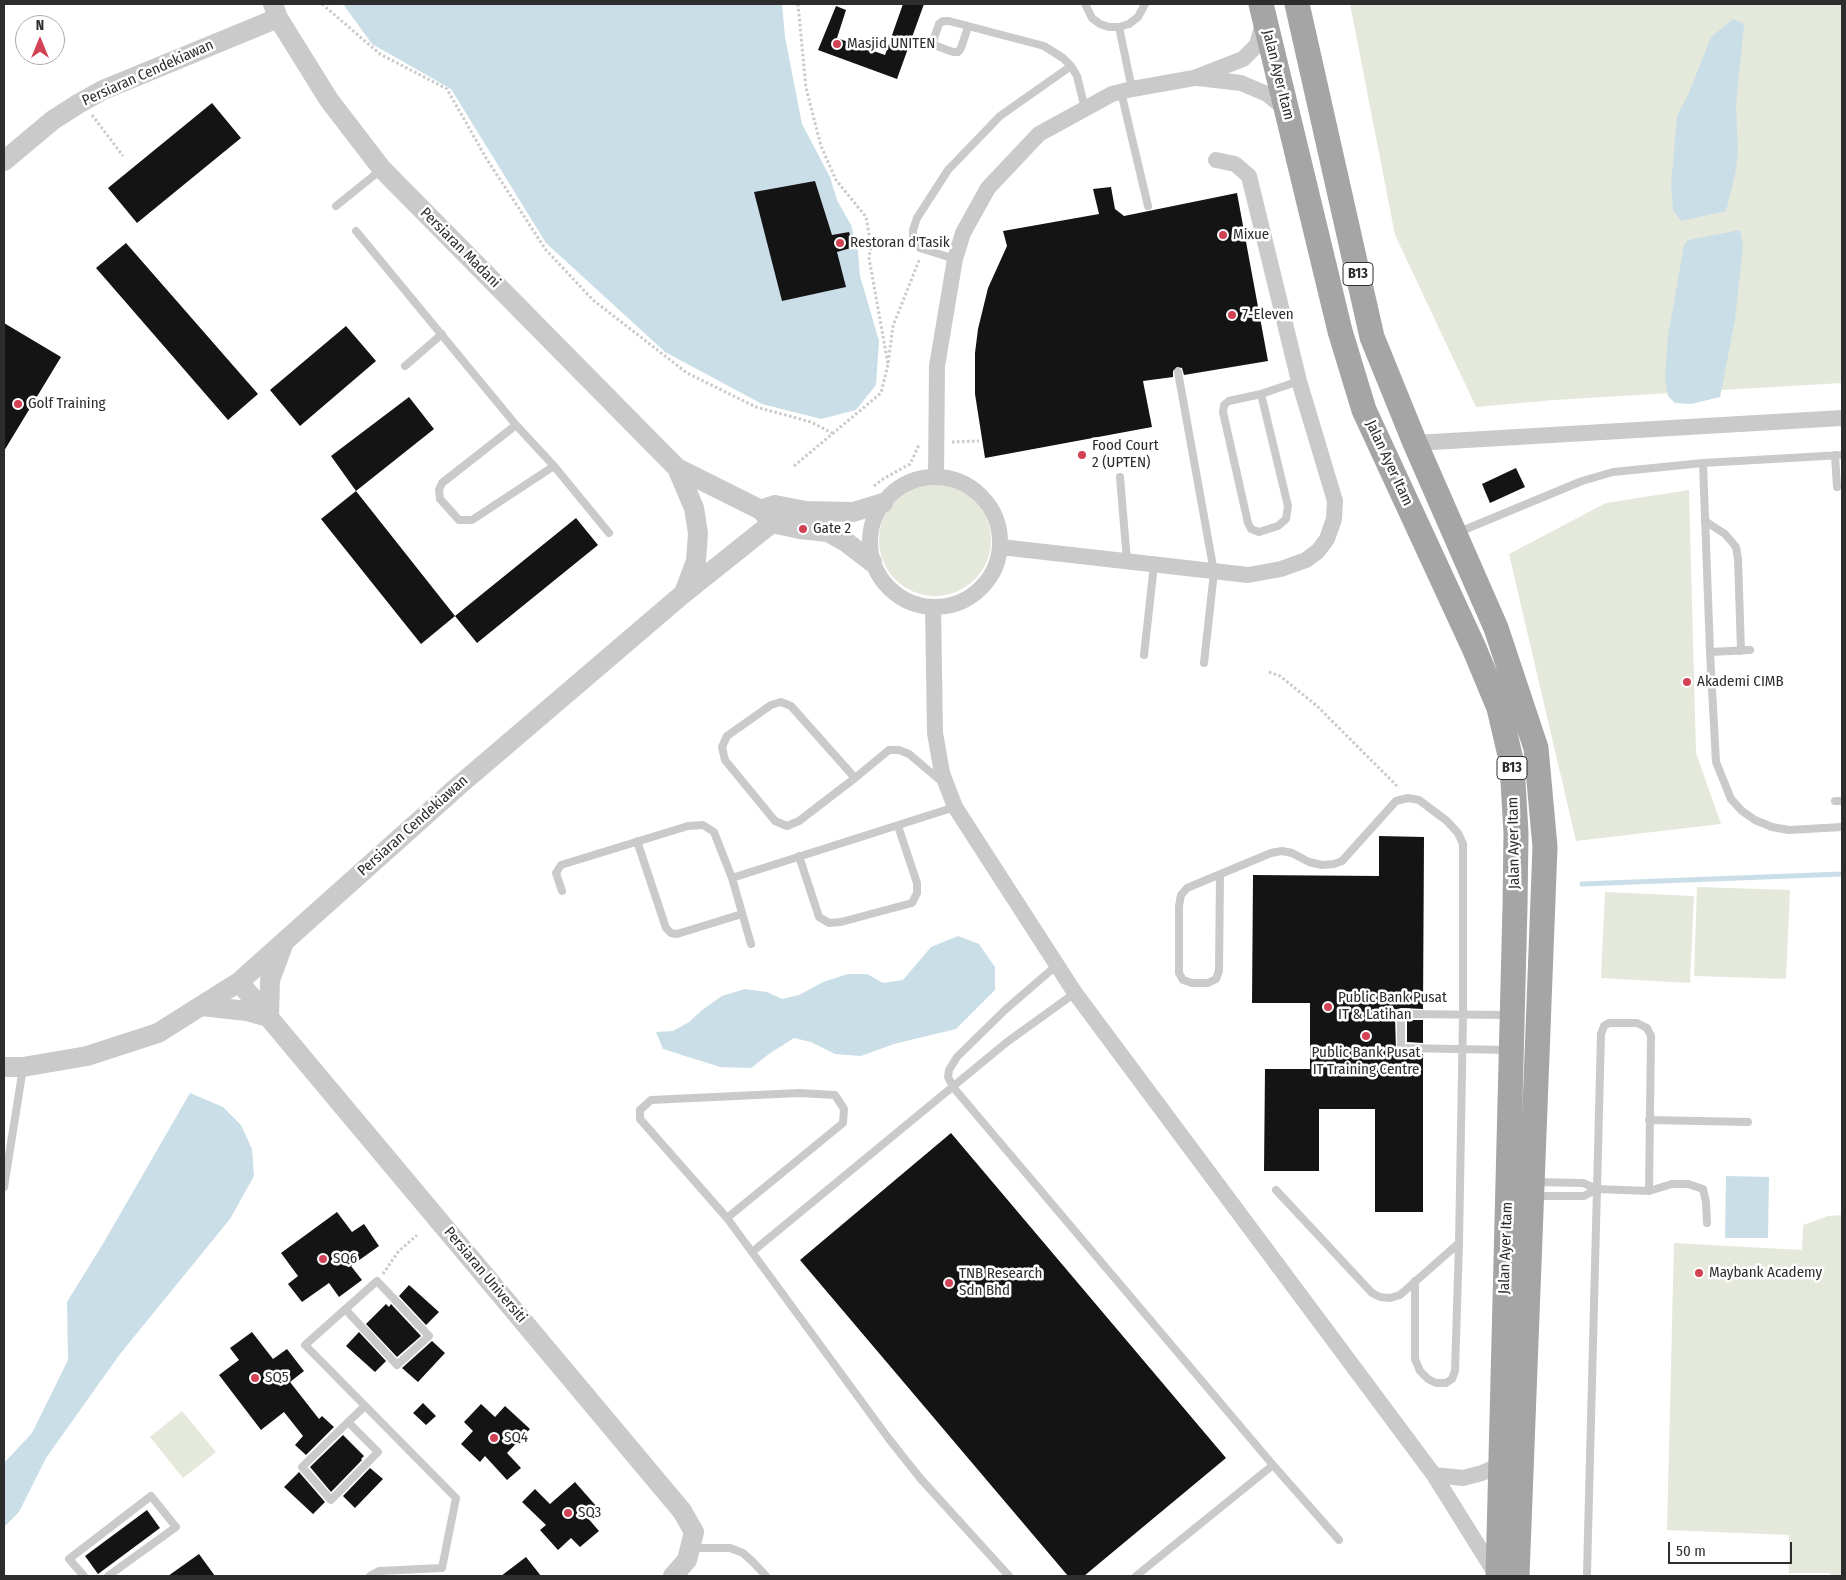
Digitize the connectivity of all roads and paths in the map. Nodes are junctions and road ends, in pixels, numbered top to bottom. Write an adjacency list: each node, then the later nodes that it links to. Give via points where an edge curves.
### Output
1 (322, 4): 34 (path, via 380,54 447,89 486,158 546,250 593,300 687,372 756,407 812,422)
2 (798, 4): 23 (path, via 806,88 821,146 836,180 866,216)
3 (1085, 4): 9 (lane, via 1092,18 1100,24)
4 (1145, 4): 9 (lane, via 1138,17)
5 (1297, 4): 37 (main road, Jalan Ayer Itam / B13, via 1372,337)
6 (275, 11): 18 (street, Persiaran Cendekiawan, via 103,90 53,120); 19 (street, Persiaran Madani, via 329,100)
7 (1262, 11): 11 (street, via 1258,45 1243,59); 14 (main road, Jalan Ayer Itam / B13)
8 (968, 26): 8 (lane, via 943,20 938,24 934,45 958,52); 10 (lane, via 1044,46)
9 (1119, 27): 12 (lane)
10 (1071, 66): 13 (lane); 24 (lane, via 1000,116 948,170 916,218 913,238)
11 (1194, 78): 12 (street); 14 (street, via 1242,83 1267,94)
12 (1126, 90): 13 (street); 21 (lane)
13 (1086, 109): 25 (street, via 1040,134 988,188 962,233)
14 (1287, 110): 83 (main road, Jalan Ayer Itam / B13, via 1340,331 1364,410 1499,708 1512,764 1516,833)
15 (90, 112): 16 (path)
16 (124, 156)
17 (1216, 160): 30 (street, via 1235,164 1249,176)
18 (4, 161)
19 (382, 169): 20 (lane); 42 (street, Persiaran Madani)
20 (336, 206)
21 (1148, 206)
22 (356, 231): 26 (lane)
23 (871, 246): 24 (path); 27 (path, via 869,258)
24 (921, 249): 25 (lane); 27 (path, via 893,326)
25 (955, 259): 36 (street, via 938,366)
26 (442, 334): 28 (lane); 33 (lane)
27 (888, 364): 34 (path, via 881,393)
28 (405, 366)
29 (1178, 372): 55 (lane)
30 (1299, 381): 31 (lane); 55 (street, via 1336,501 1327,539 1306,560 1281,569 1248,575)
31 (1261, 394): 31 (lane, via 1288,506 1286,519 1278,526 1259,532 1251,529 1248,523 1223,412 1229,400)
32 (1842, 418): 37 (street)
33 (516, 425): 40 (lane); 40 (lane, via 442,482 440,499 459,520 472,520)
34 (832, 433): 41 (path)
35 (979, 440): 36 (path)
36 (936, 442): 43 (street); 46 (path, via 921,442 910,464 883,479)
37 (1415, 443): 50 (main road, Jalan Ayer Itam / B13)
38 (1839, 455): 39 (lane); 45 (lane)
39 (1703, 463): 48 (lane); 50 (lane, via 1613,472 1582,481)
40 (554, 466): 49 (lane)
41 (794, 466)
42 (677, 468): 47 (street); 56 (street, via 694,508 698,533 696,561)
43 (936, 477): 46 (street, via 924,478); 51 (street, via 959,481 979,494 994,512)
44 (1120, 477): 53 (lane)
45 (1837, 487)
46 (877, 496): 47 (street, via 853,512); 52 (street, via 870,537)
47 (769, 512): 52 (street, via 800,529 828,532); 56 (street, Persiaran Cendekiawan)
48 (1705, 521): 59 (lane, via 1725,534 1736,547); 60 (lane)
49 (609, 533)
50 (1455, 533): 93 (main road, Jalan Ayer Itam / B13, via 1496,628 1536,748 1545,847)
51 (1001, 547): 53 (street); 57 (street, via 990,578 979,590 955,604)
52 (872, 562): 57 (street, via 883,581 900,596 910,602)
53 (1127, 562): 54 (street)
54 (1154, 565): 55 (street); 61 (lane)
55 (1214, 572): 62 (lane)
56 (683, 594): 76 (street, Persiaran Cendekiawan, via 456,788)
57 (933, 607): 65 (street, via 935,732)
58 (1750, 650): 59 (lane)
59 (1741, 651): 60 (lane)
60 (1710, 652): 69 (lane, via 1716,762 1731,799 1755,820 1772,827 1789,830)
61 (1144, 655)
62 (1204, 663)
63 (1269, 672): 66 (path, via 1280,676 1326,715)
64 (855, 778): 64 (lane, via 790,706 781,702 771,705 727,736 722,747 725,760 775,821 787,826 799,821); 65 (lane, via 889,750 899,750 909,754)
65 (947, 787): 67 (street)
66 (1408, 798): 72 (lane, via 1396,801 1342,861 1322,865 1282,851); 82 (lane, via 1419,800 1447,821 1458,833 1462,844)
67 (955, 807): 68 (lane); 78 (street)
68 (898, 826): 71 (lane); 71 (lane, via 916,883 917,894 912,902 841,922 829,922 819,917)
69 (1842, 827)
70 (637, 841): 73 (lane, via 688,826 703,825 714,832); 74 (lane, via 561,865 556,873); 75 (lane, via 666,928 671,933 677,934)
71 (798, 856): 73 (lane)
72 (1220, 875): 72 (lane, via 1188,888 1181,895 1179,973 1183,980 1192,983 1208,983 1216,979 1219,971)
73 (732, 878): 75 (lane)
74 (562, 891)
75 (742, 914): 77 (lane)
76 (284, 941): 79 (street, Persiaran Cendekiawan); 84 (street, via 270,980)
77 (751, 944)
78 (1057, 965): 80 (street); 88 (lane, via 957,1057 948,1077)
79 (239, 982): 81 (street, Persiaran Cendekiawan); 84 (street, Persiaran Universiti)
80 (1075, 993): 88 (lane); 109 (street)
81 (201, 1006): 84 (street); 87 (street, Persiaran Cendekiawan, via 158,1033 87,1056)
82 (1463, 1015): 83 (lane); 85 (lane); 85 (lane, via 1401,1014 1401,1048)
83 (1512, 1015): 86 (main road, Jalan Ayer Itam / B13)
84 (269, 1017): 111 (street, Persiaran Universiti, via 682,1511 694,1532)
85 (1462, 1049): 86 (lane); 100 (lane)
86 (1511, 1050): 108 (main road, Jalan Ayer Itam / B13)
87 (14, 1067): 91 (lane)
88 (953, 1087): 101 (lane); 107 (lane)
89 (1649, 1120): 90 (lane); 94 (lane, via 1650,1036 1647,1028 1637,1023 1610,1023 1604,1026 1601,1034); 96 (lane)
90 (1748, 1122)
91 (4, 1172): 92 (lane)
92 (4, 1187)
93 (1532, 1189): 94 (lane, via 1583,1183); 94 (lane, via 1584,1196); 121 (main road, Jalan Ayer Itam / B13)
94 (1597, 1189): 96 (lane); 112 (lane)
95 (1276, 1190): 103 (lane, via 1372,1293 1390,1298 1400,1295)
96 (1649, 1191): 98 (lane, via 1672,1184 1688,1184 1703,1189)
97 (727, 1218): 97 (lane, via 640,1119 640,1110 651,1100 799,1093 835,1095 844,1109 843,1123); 101 (lane)
98 (1707, 1223)
99 (417, 1235): 102 (path, via 398,1252)
100 (1459, 1243): 103 (lane); 103 (lane, via 1454,1371 1452,1379 1446,1383 1428,1379 1415,1359)
101 (752, 1252): 118 (lane, via 889,1439)
102 (377, 1281): 104 (lane); 104 (lane, via 429,1336 423,1342 398,1365)
103 (1415, 1281)
104 (346, 1310): 105 (lane, via 305,1345)
105 (366, 1406): 106 (lane); 115 (lane, via 456,1498 442,1568 379,1571)
106 (348, 1422): 106 (lane, via 302,1467 331,1500 378,1452)
107 (1273, 1465): 110 (lane); 119 (lane)
108 (1500, 1465): 109 (street, via 1463,1478); 120 (main road, Jalan Ayer Itam / B13)
109 (1434, 1475): 120 (street)
110 (1339, 1540)
111 (690, 1548): 116 (street, Persiaran Universiti, via 687,1560); 117 (lane, via 730,1548 743,1553)
112 (1587, 1573)
113 (84, 1576): 114 (lane, via 69,1559 151,1496 176,1526)
114 (108, 1576)
115 (370, 1576)
116 (673, 1576)
117 (766, 1576)
118 (1009, 1576)
119 (1136, 1576)
120 (1498, 1576)
121 (1517, 1576)

